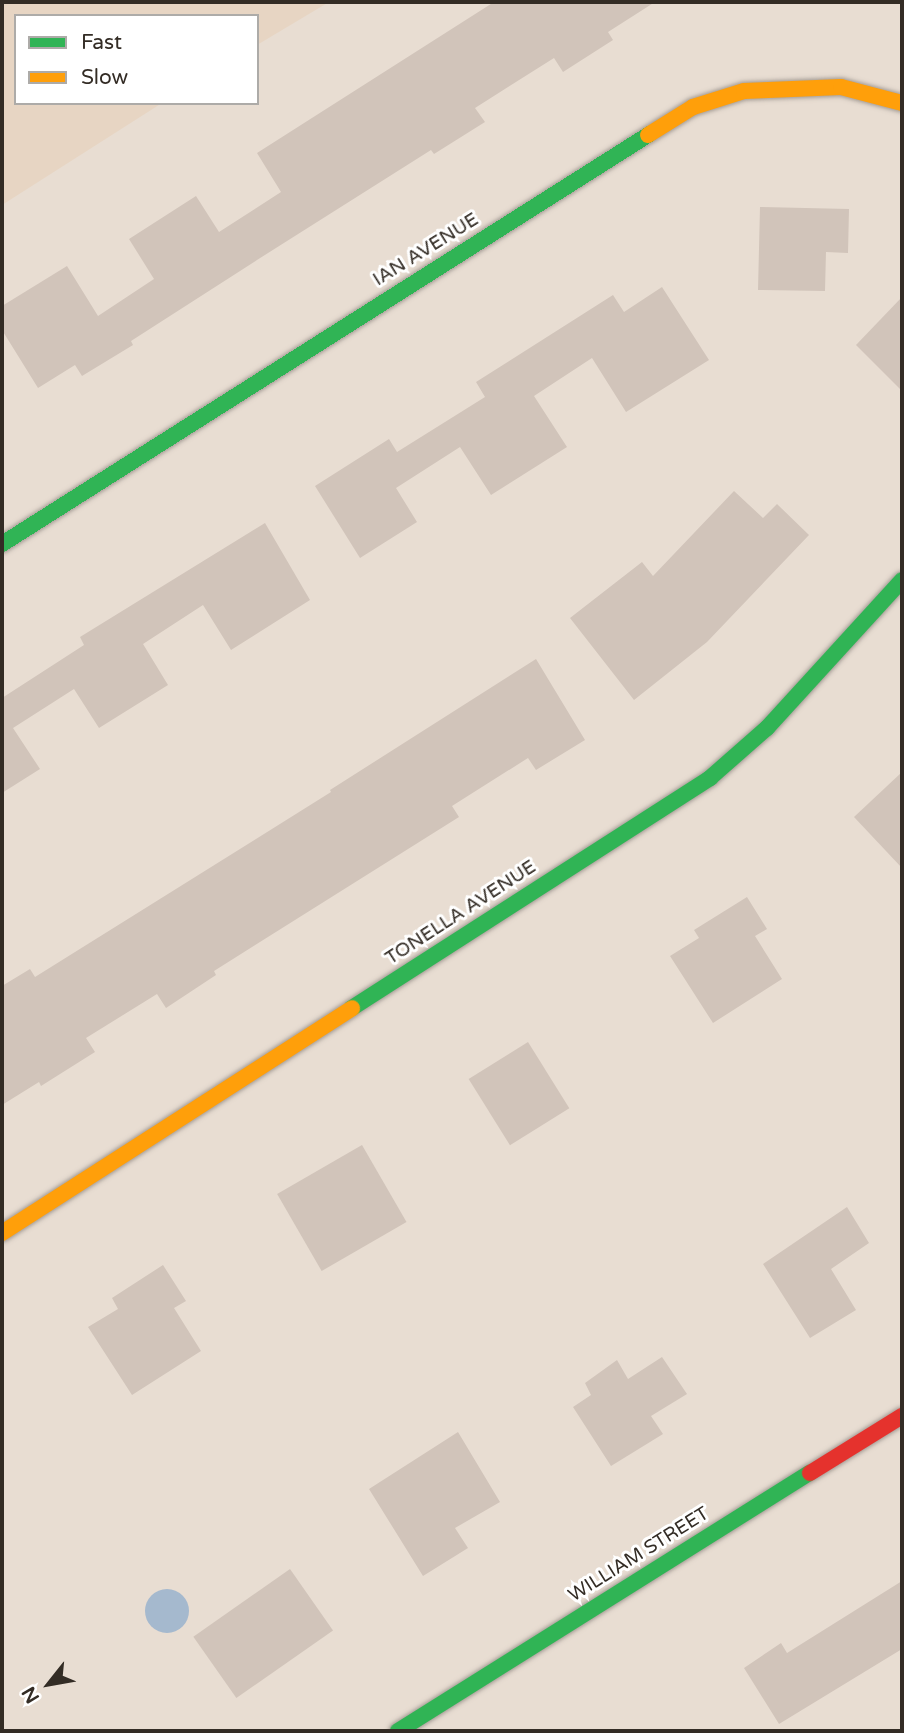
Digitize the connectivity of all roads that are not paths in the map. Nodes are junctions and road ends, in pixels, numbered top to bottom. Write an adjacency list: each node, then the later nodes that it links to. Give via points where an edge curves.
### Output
1 (902, 103): 2 (street, IAN AVENUE, via 841,87 744,91 692,107)
2 (2, 544)
3 (902, 580): 4 (street, TONELLA AVENUE, via 767,728 710,778)
4 (2, 1233)
5 (902, 1416): 6 (street, WILLIAM STREET)
6 (398, 1731)

